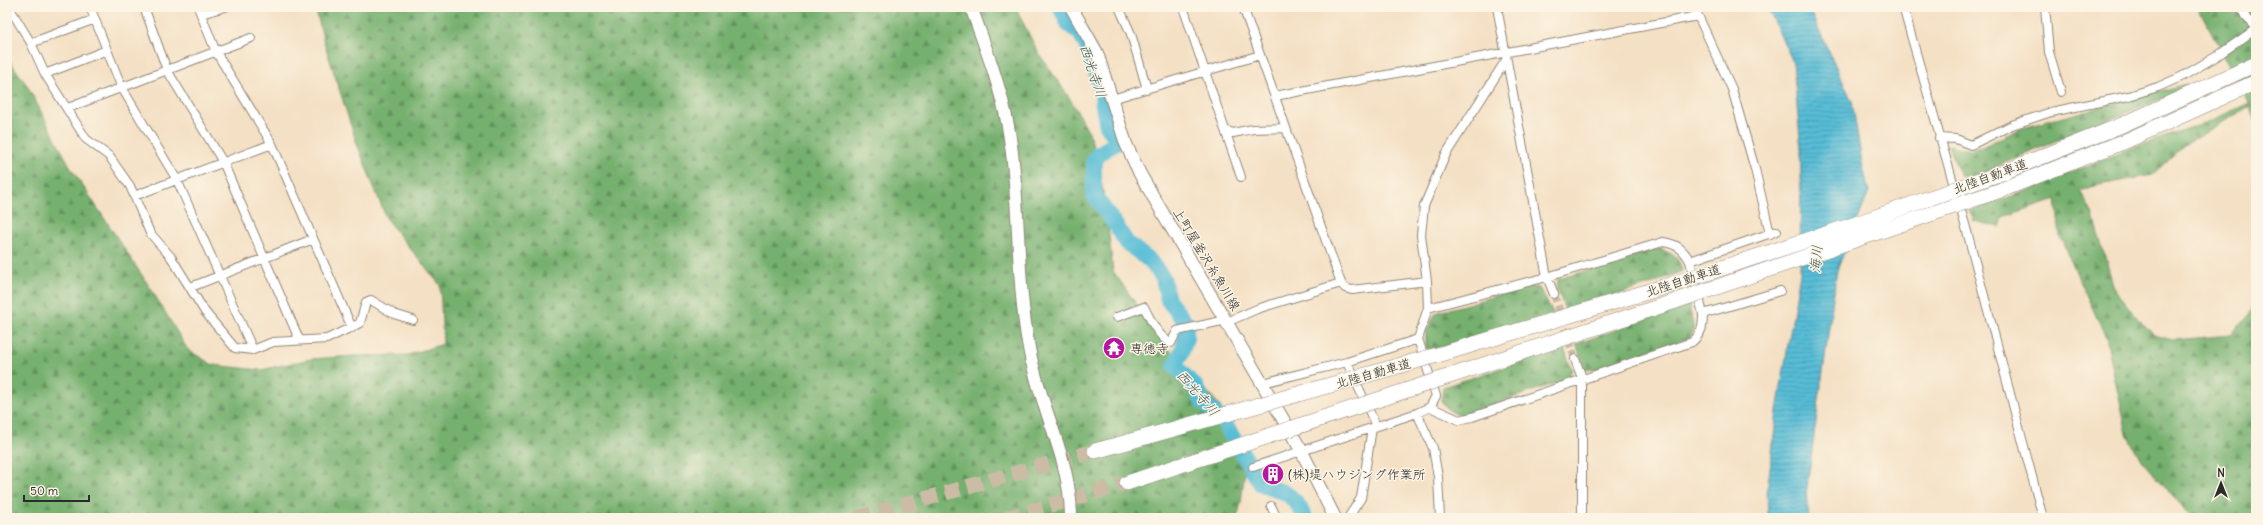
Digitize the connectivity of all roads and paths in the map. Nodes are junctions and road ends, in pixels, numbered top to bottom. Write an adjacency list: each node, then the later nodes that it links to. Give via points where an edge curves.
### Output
1 (90, 7): 17 (street)
2 (144, 7): 26 (street)
3 (225, 7): 15 (street)
4 (971, 7): 75 (main road, via 1003,101 1008,126 1025,329 1036,376 1062,455)
5 (1071, 7): 34 (main road, 上町屋釜沢糸魚川線, via 1097,53)
6 (1119, 7): 31 (street, via 1131,34)
7 (1183, 7): 27 (street)
8 (1243, 7): 23 (street)
9 (1497, 7): 24 (street)
10 (1694, 7): 16 (street)
11 (1902, 7): 38 (street)
12 (2045, 7): 32 (street, via 2049,52)
13 (2241, 7): 18 (street)
14 (11, 8): 20 (street)
15 (199, 11): 22 (street)
16 (1698, 16): 24 (street); 46 (street, via 1732,89 1774,232)
17 (95, 19): 20 (street); 21 (street)
18 (2256, 28): 38 (street, via 2204,64 2158,87 2122,98 2051,112 2012,125 1971,145 1956,139)
19 (251, 38): 22 (street)
20 (31, 44): 28 (street)
21 (107, 50): 28 (street); 30 (street)
22 (216, 52): 26 (street); 39 (street)
23 (1260, 55): 27 (street); 33 (street)
24 (1506, 56): 33 (street); 48 (street); 49 (street, via 1446,154 1424,206 1421,235)
25 (2256, 64): 70 (highway, 北陸自動車道, bridge, via 2122,125 1996,175 1847,227 1673,284 1448,352)
26 (167, 70): 30 (street); 40 (street)
27 (1205, 71): 31 (street); 37 (street)
28 (45, 74): 35 (street)
29 (2256, 82): 73 (highway, 北陸自動車道, bridge, via 2128,140 2000,190 1676,301)
30 (122, 88): 35 (street); 42 (street)
31 (1147, 89): 34 (street)
32 (2061, 92)
33 (1275, 96): 36 (street)
34 (1112, 99): 58 (main road, 上町屋釜沢糸魚川線, via 1126,144 1137,167)
35 (68, 108): 43 (street, via 86,139 109,156)
36 (1286, 128): 37 (street, via 1254,129 1233,134); 50 (street)
37 (1225, 130): 41 (street)
38 (1938, 138): 81 (street, via 1968,235)
39 (272, 144): 40 (street); 44 (street)
40 (223, 162): 42 (street); 45 (street)
41 (1241, 177)
42 (177, 180): 43 (street); 47 (street)
43 (134, 196): 51 (street, via 150,233 172,257)
44 (314, 239): 45 (street); 59 (street)
45 (265, 258): 47 (street); 60 (street)
46 (1690, 261): 48 (street, via 1683,250 1674,244 1663,242); 55 (street)
47 (220, 276): 51 (street); 62 (street)
48 (1547, 277): 53 (street); 54 (street)
49 (1427, 281): 50 (street, via 1352,290 1345,288); 54 (street)
50 (1341, 283): 58 (street)
51 (191, 287): 62 (street, via 205,312 235,348)
52 (1780, 290): 55 (street)
53 (1554, 294)
54 (1428, 308): 61 (street)
55 (1703, 314): 65 (street, via 1703,328 1692,342)
56 (1117, 317): 58 (street, via 1144,307 1160,334 1171,344 1177,331)
57 (413, 320): 59 (street, via 394,314 371,300 366,302 360,323)
58 (1227, 321): 66 (main road, 上町屋釜沢糸魚川線)
59 (352, 328): 60 (street, via 328,339)
60 (299, 339): 62 (street, via 273,342)
61 (1418, 339): 64 (street); 67 (street, via 1436,396)
62 (253, 350)
63 (1575, 359): 65 (street)
64 (1348, 362): 66 (street); 69 (street)
65 (1582, 378): 67 (street, via 1459,420); 80 (street)
66 (1263, 383): 71 (main road, 上町屋釜沢糸魚川線)
67 (1430, 406): 68 (street)
68 (1417, 413): 69 (street); 79 (street, via 1433,448 1438,477)
69 (1374, 427): 71 (street); 78 (street, via 1361,498)
70 (1095, 450)
71 (1301, 450): 72 (street); 77 (main road, 上町屋釜沢糸魚川線)
72 (1253, 467)
73 (1127, 483)
74 (1271, 506): 76 (street)
75 (1071, 518)
76 (1277, 518)
77 (1335, 518)
78 (1348, 518)
79 (1440, 518)
80 (1582, 518)
81 (2043, 518)

